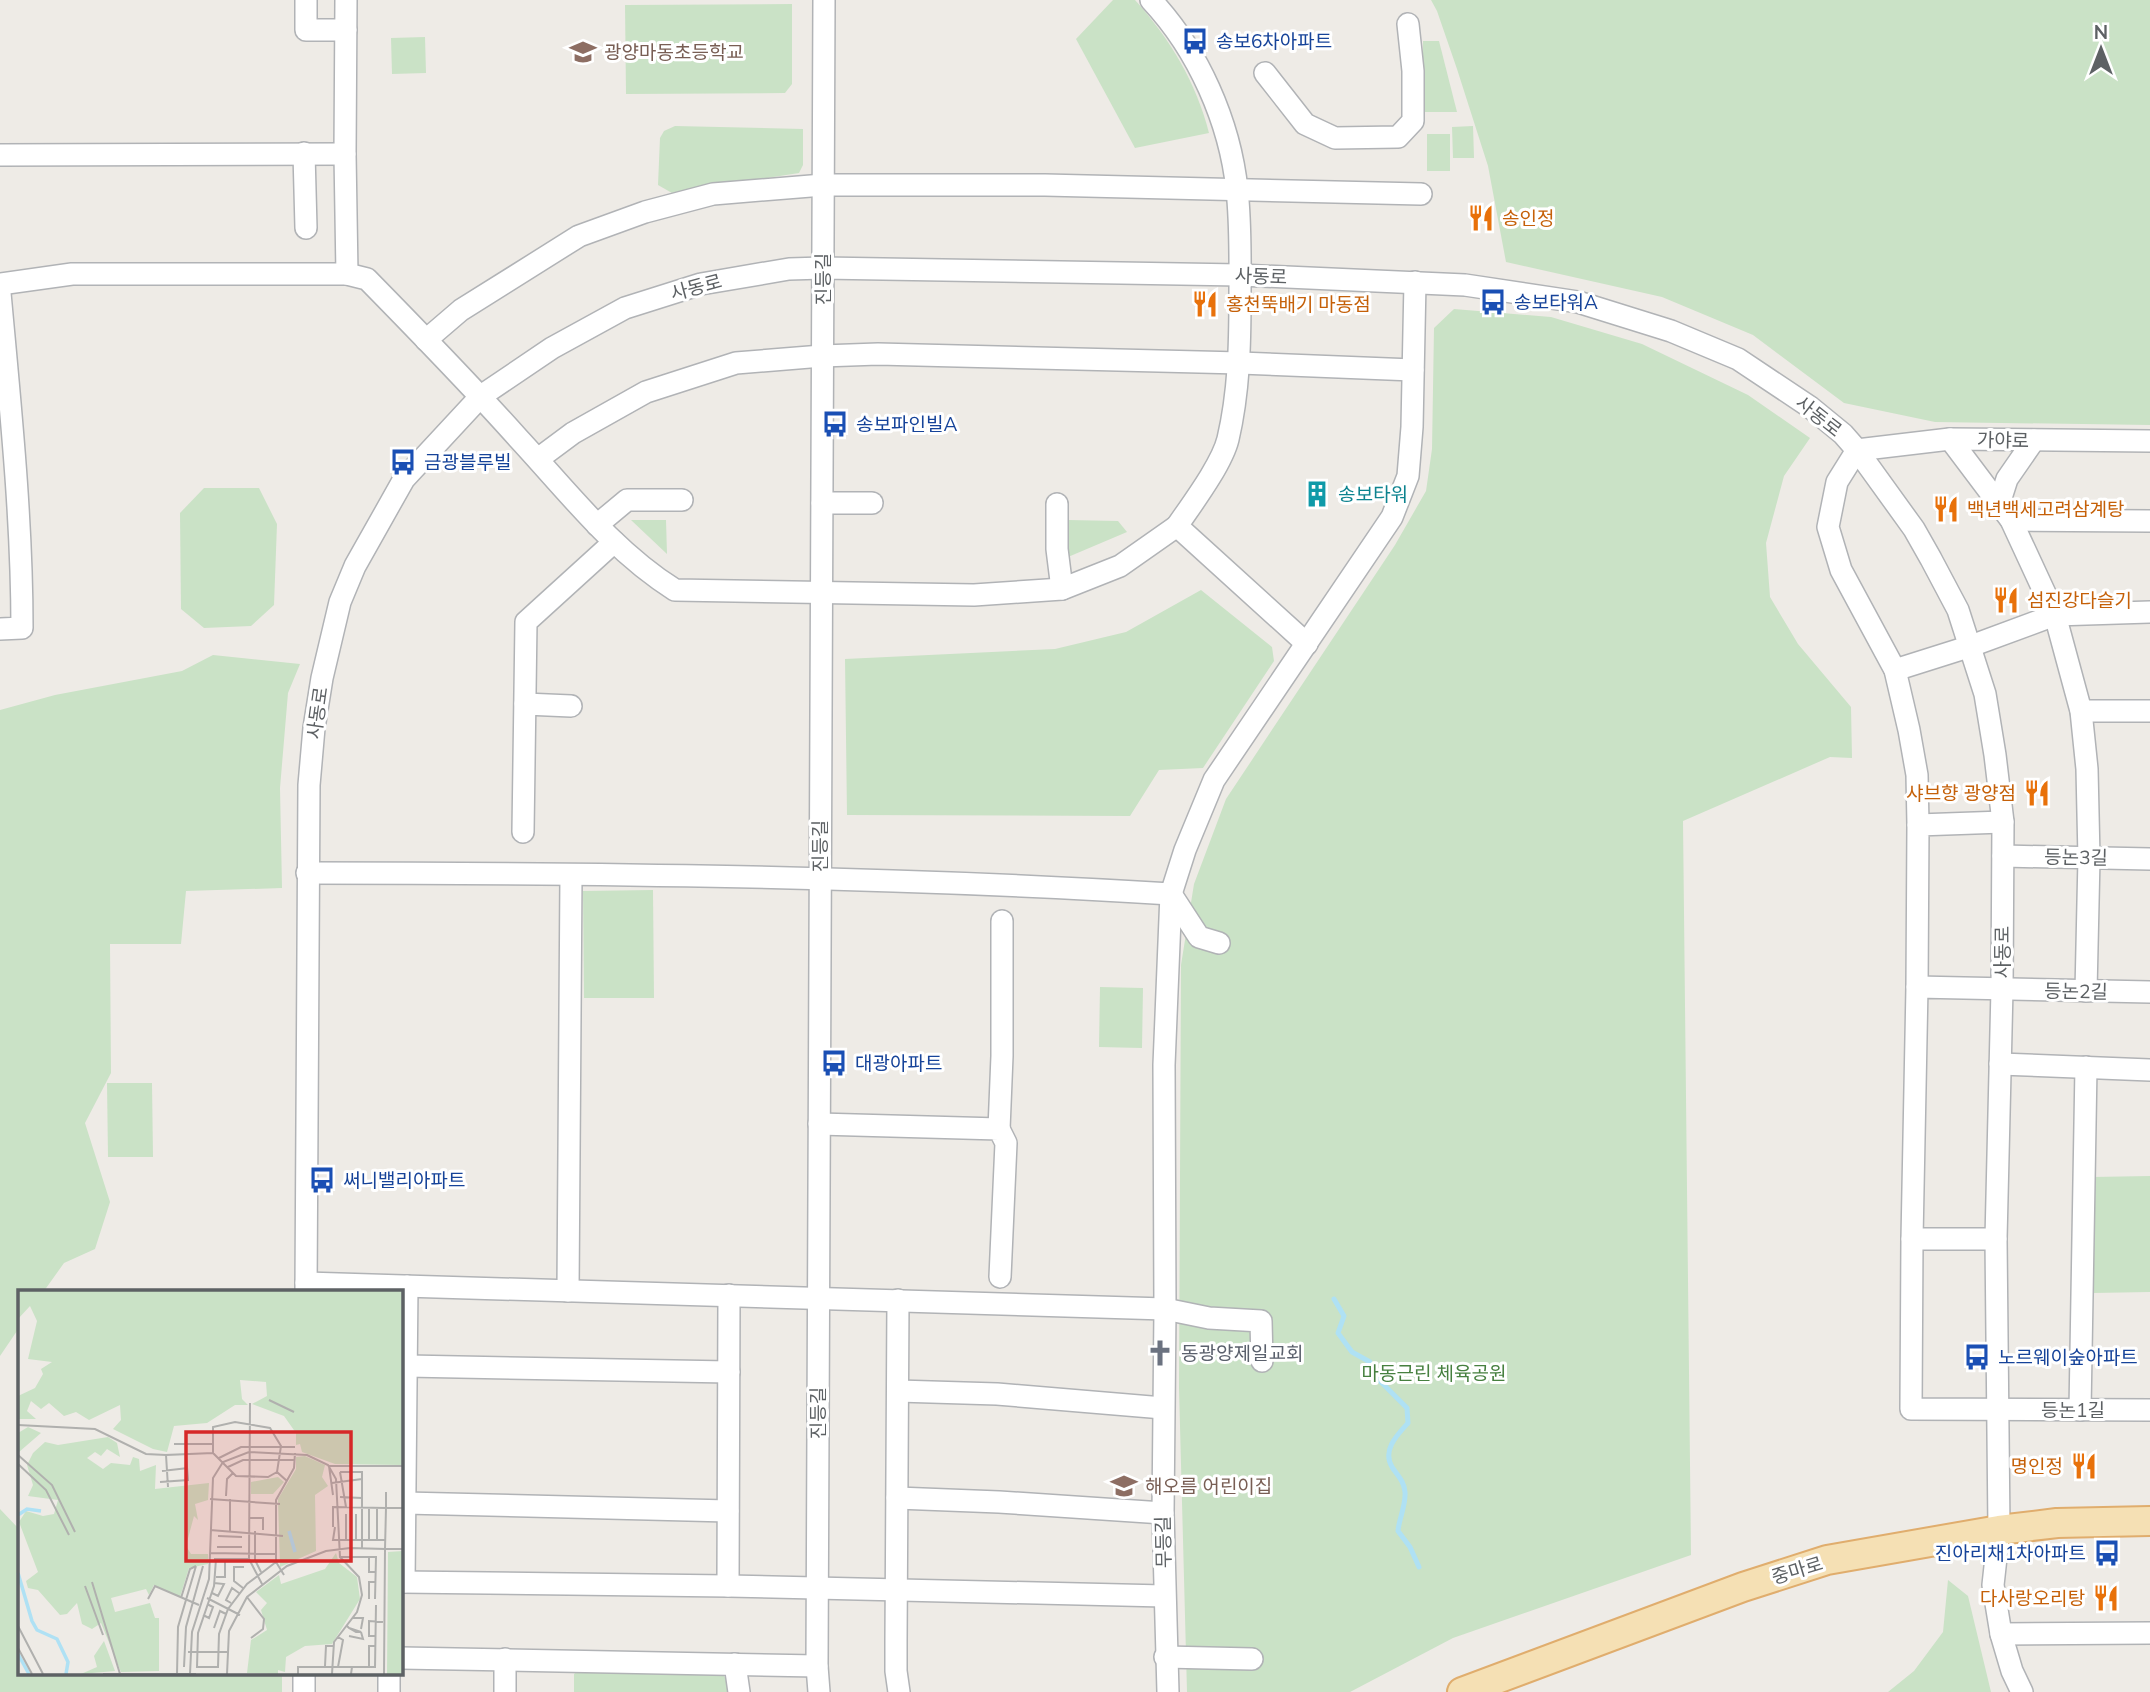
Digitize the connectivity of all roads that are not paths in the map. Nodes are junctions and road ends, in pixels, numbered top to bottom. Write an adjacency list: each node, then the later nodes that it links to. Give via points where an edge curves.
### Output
1 (306, 0): 6 (street, via 306,30)
2 (346, 0): 6 (street)
3 (824, 0): 11 (street, 진등길)
4 (1151, 0): 12 (street, via 1179,33 1202,74 1229,149)
5 (1408, 24): 7 (street, via 1413,121 1398,137 1335,138 1305,124)
6 (346, 30): 9 (street)
7 (1265, 73)
8 (304, 153): 9 (street); 10 (street); 14 (street)
9 (345, 154): 16 (street)
10 (0, 155)
11 (823, 186): 12 (street); 15 (street, 진등길); 21 (street, via 713,194 579,236 461,310)
12 (1237, 188): 13 (street); 17 (street)
13 (1421, 194)
14 (306, 228)
15 (823, 268): 17 (street, 사동로); 22 (street, 진등길); 25 (street, 사동로, via 701,284 625,308 552,348)
16 (347, 274): 19 (street, via 72,274); 21 (street, via 367,279)
17 (1240, 275): 18 (street, 사동로); 23 (street)
18 (1415, 282): 24 (street, 무등길); 29 (street, 사동로, via 1471,285 1578,302 1671,331 1738,359 1810,407)
19 (0, 284)
20 (0, 293): 31 (street)
21 (426, 340): 25 (street)
22 (822, 356): 23 (street); 30 (street, via 736,363 646,392 573,433); 33 (street, 진등길)
23 (1240, 363): 24 (street); 39 (street, via 1227,442)
24 (1413, 370): 46 (street, 무등길, via 1408,475 1392,517)
25 (481, 396): 30 (street); 59 (street, 사동로, via 404,479 340,602 314,728)
26 (1950, 439): 27 (street, 가야로); 29 (street, 가야로); 36 (street)
27 (2034, 440): 28 (street, 가야로); 36 (street, via 2007,480)
28 (2150, 441)
29 (1857, 450): 47 (street, 사동로, via 1920,539); 48 (street, via 1837,482 1828,527 1842,570)
30 (538, 459): 38 (street)
31 (7, 475): 45 (street, via 22,628)
32 (682, 500): 38 (street, via 627,500)
33 (822, 503): 34 (street); 42 (street, 진등길)
34 (872, 503)
35 (1057, 504): 41 (street)
36 (2005, 512): 37 (street); 44 (street)
37 (2150, 521)
38 (597, 525): 40 (street)
39 (1177, 526): 41 (street, via 1120,566); 46 (street)
40 (614, 542): 42 (street, via 645,571 675,590); 49 (street, via 526,622)
41 (1062, 589): 42 (street, via 974,595)
42 (821, 593): 61 (street, 진등길)
43 (2150, 612): 44 (street)
44 (2054, 615): 47 (street); 51 (street)
45 (0, 629)
46 (1307, 644): 62 (street, 무등길, via 1214,780)
47 (1971, 646): 48 (street); 53 (street, 사동로, via 1985,694)
48 (1895, 670): 54 (street, via 1917,775)
49 (525, 705): 50 (street); 55 (street)
50 (570, 706)
51 (2081, 711): 52 (street); 57 (street)
52 (2150, 711)
53 (2003, 822): 54 (street); 56 (street, 사동로)
54 (1918, 825): 65 (street)
55 (523, 832)
56 (2003, 856): 57 (street, 등논3길); 66 (street, 사동로)
57 (2090, 858): 58 (street, 등논3길); 67 (street)
58 (2150, 859)
59 (307, 873): 60 (street); 78 (street, 사동로)
60 (571, 875): 61 (street); 79 (street)
61 (820, 879): 62 (street); 72 (street, 진등길)
62 (1171, 894): 64 (street, via 1199,937); 83 (street, 무등길, via 1164,1065)
63 (1002, 921): 73 (street)
64 (1219, 943)
65 (1917, 987): 66 (street, 등논2길); 74 (street)
66 (2002, 989): 67 (street, 등논2길); 69 (street, 사동로)
67 (2086, 991): 68 (street, 등논2길)
68 (2150, 992)
69 (2000, 1064): 70 (street); 75 (street, 사동로)
70 (2086, 1067): 71 (street); 90 (street)
71 (2150, 1070)
72 (819, 1124): 73 (street); 81 (street, 진등길)
73 (999, 1129): 76 (street, via 1006,1143)
74 (1912, 1239): 75 (street); 89 (street, 등논1길, via 1911,1409)
75 (1996, 1239): 89 (street, 사동로)
76 (1000, 1277)
77 (407, 1286): 78 (street); 79 (street); 85 (street)
78 (306, 1287)
79 (568, 1291): 80 (street)
80 (729, 1295): 81 (street); 86 (street)
81 (818, 1298): 82 (street); 100 (street, 진등길)
82 (898, 1300): 83 (street); 87 (street)
83 (1165, 1308): 84 (street, via 1209,1318 1261,1321); 88 (street, 무등길)
84 (1262, 1361)
85 (407, 1366): 86 (street); 93 (street)
86 (729, 1372): 94 (street)
87 (898, 1391): 88 (street); 92 (street)
88 (1163, 1408): 95 (street, 무등길)
89 (1996, 1410): 90 (street, 등논1길); 97 (street, 사동로)
90 (2080, 1410): 91 (street, 등논1길)
91 (2150, 1410)
92 (897, 1499): 95 (street); 101 (street)
93 (405, 1503): 94 (street); 98 (street)
94 (728, 1511): 99 (street)
95 (1163, 1513): 102 (street, 무등길)
96 (2150, 1521): 97 (main road, 중마로, via 2057,1523)
97 (1999, 1530): 104 (street, 사동로, via 1993,1585); 120 (main road, 중마로, via 1826,1560 1730,1591)
98 (402, 1582): 99 (street)
99 (728, 1586): 100 (street)
100 (817, 1588): 101 (street); 110 (street, 진등길)
101 (897, 1590): 102 (street); 118 (street)
102 (1164, 1596): 105 (street, 무등길)
103 (2150, 1633): 104 (street)
104 (2001, 1634): 121 (street, 사동로)
105 (1165, 1657): 107 (street); 119 (street, 무등길)
106 (402, 1658): 108 (street)
107 (1252, 1658)
108 (505, 1659): 109 (street); 115 (street)
109 (735, 1664): 110 (street); 116 (street)
110 (817, 1666): 117 (street, 진등길)
111 (304, 1674): 113 (street)
112 (389, 1674): 114 (street)
113 (304, 1692)
114 (389, 1692)
115 (505, 1692)
116 (739, 1692)
117 (819, 1692)
118 (899, 1692)
119 (1168, 1692)
120 (1462, 1692)
121 (2022, 1692)

